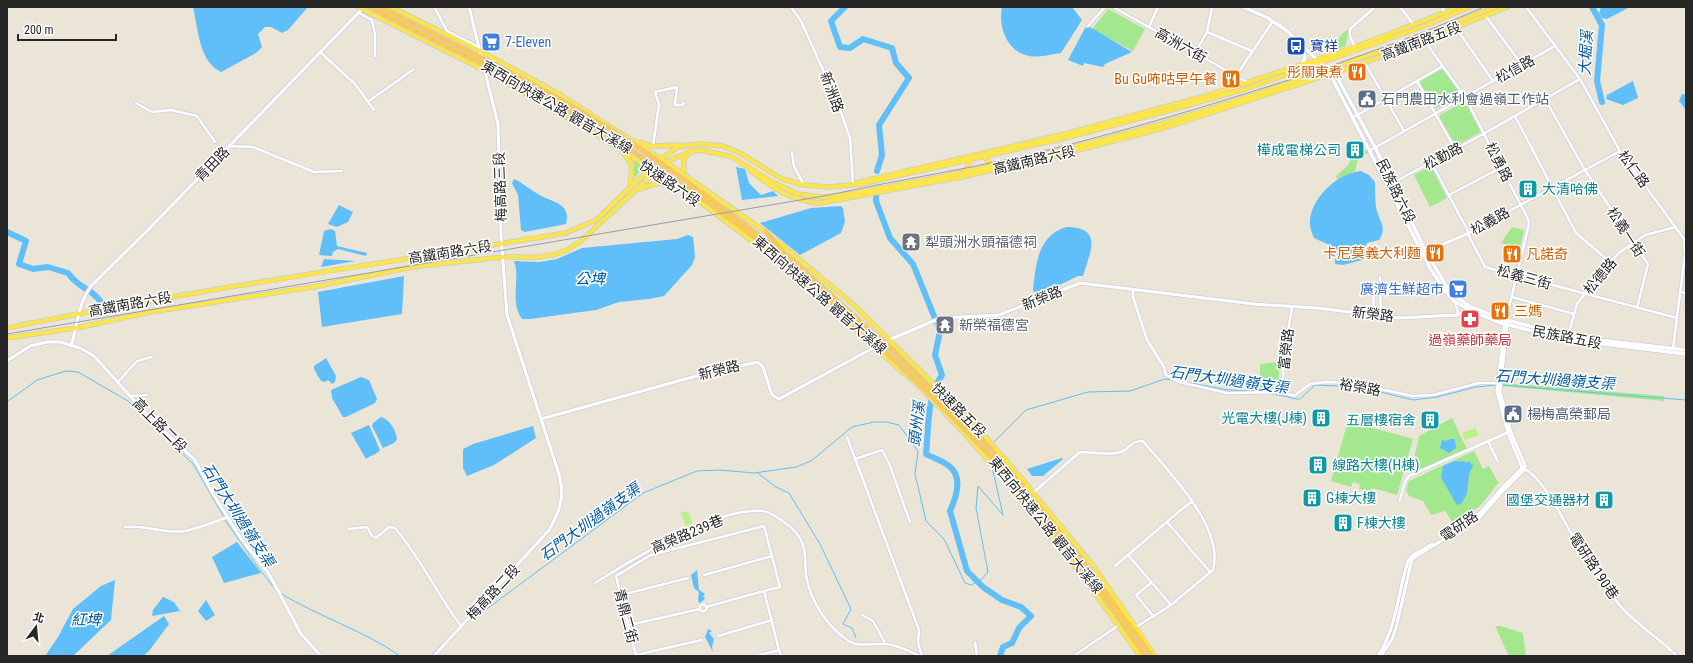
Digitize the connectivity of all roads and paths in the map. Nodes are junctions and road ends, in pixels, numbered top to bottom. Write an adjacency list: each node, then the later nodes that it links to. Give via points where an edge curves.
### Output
1 (370, 7): 104 (highway, 東西向快速公路 觀音大溪線, bridge, via 555,103)
2 (380, 7): 104 (highway, 東西向快速公路 觀音大溪線, bridge, via 594,120 626,139)
3 (391, 7): 33 (main road, 快速路六段)
4 (469, 7): 33 (street, 梅高路三段)
5 (791, 7): 96 (street, 新洲路, via 801,21 837,101 850,138)
6 (1105, 7): 24 (street)
7 (1113, 7): 26 (street, 高洲六街)
8 (1158, 7): 26 (street)
9 (1212, 7): 28 (street)
10 (1243, 7): 23 (main road, 民族路六段)
11 (1375, 7): 32 (street, via 1350,29)
12 (1400, 7): 25 (street)
13 (1441, 7): 21 (street)
14 (1460, 7): 21 (main road, 高鐵南路五段)
15 (1470, 7): 38 (main road, 高鐵南路五段, via 1418,28)
16 (1495, 7): 45 (main road, 高鐵南路五段)
17 (1508, 7): 22 (main road, 高鐵南路五段)
18 (1526, 7): 31 (street, 松仁路)
19 (435, 8): 33 (street, via 447,31)
20 (361, 9): 35 (street, 青田路); 37 (street, via 372,20); 44 (main road, 快速路六段)
21 (1446, 13): 25 (main road, 高鐵南路五段)
22 (1486, 16): 27 (main road, 高鐵南路五段); 41 (street)
23 (1273, 21): 30 (main road, 民族路六段); 34 (street)
24 (1088, 26)
25 (1414, 26): 32 (main road, 高鐵南路五段)
26 (1149, 27): 36 (street, 高洲六街)
27 (1456, 28): 29 (main road, 高鐵南路五段); 49 (street)
28 (1207, 32): 34 (street); 36 (street)
29 (1424, 40): 39 (main road, 高鐵南路五段); 42 (street, 松勇路)
30 (1302, 45): 38 (main road, 民族路六段); 40 (main road, via 1305,54)
31 (1555, 46): 41 (street, 松信路); 47 (street, 松仁路)
32 (1355, 47): 38 (main road, 高鐵南路五段)
33 (480, 49): 44 (street, 梅高路三段); 67 (main road, 快速路六段, via 559,94)
34 (1252, 51): 46 (street)
35 (320, 52): 54 (street, via 355,84); 70 (street, 青田路)
36 (1195, 53): 46 (street, 高洲六街)
37 (375, 56)
38 (1319, 61): 40 (main road, 高鐵南路六段); 45 (main road, 民族路六段); 62 (main road, 高鐵南路六段, via 1248,88)
39 (1364, 63): 45 (main road, 高鐵南路五段); 52 (street)
40 (1301, 65): 50 (main road, 高鐵南路六段)
41 (1522, 65): 49 (street, 松信路)
42 (1443, 66): 48 (street); 51 (street, 松勇路)
43 (414, 69): 54 (street)
44 (484, 70): 72 (main road, 快速路六段); 111 (street, 梅高路三段, via 498,124)
45 (1331, 72): 60 (main road, 民族路六段); 63 (main road, 高鐵南路六段); 64 (main road, 高鐵南路六段)
46 (1236, 76): 50 (street, 高洲六街)
47 (1580, 79): 53 (street, 松勤路); 75 (street, 松仁路)
48 (1417, 81): 52 (street); 59 (street)
49 (1493, 81): 51 (street, 松信路)
50 (1249, 83): 57 (main road, 高鐵南路六段)
51 (1465, 97): 59 (street, 松信路); 66 (street, 松勇路)
52 (1386, 98): 60 (street); 65 (street)
53 (1545, 99): 61 (street, 松勤路); 89 (street, 松義一街)
54 (369, 101): 58 (street)
55 (136, 103): 68 (street, via 152,112 171,110 197,116)
56 (684, 103): 71 (street, via 674,105 677,87 655,92 659,104)
57 (1158, 109): 62 (main road); 78 (main road, 高鐵南路六段)
58 (374, 110)
59 (1435, 114): 65 (street, 松信路); 74 (street)
60 (1356, 116): 73 (main road, 民族路六段)
61 (1515, 116): 66 (street, 松勤路); 101 (street)
62 (1140, 118): 78 (main road, 高鐵南路六段)
63 (1164, 122): 64 (main road); 86 (main road, 高鐵南路六段)
64 (1151, 131): 95 (main road, 高鐵南路六段)
65 (1404, 131): 73 (street, 松信路)
66 (1485, 133): 74 (street, 松勤路); 87 (street, 松勇路)
67 (628, 138): 71 (main road); 80 (main road, 快速路六段)
68 (215, 142)
69 (698, 144): 71 (main road); 80 (main road, 高鐵南路六段, via 678,147); 98 (main road, 高鐵南路六段, via 712,144 732,149 782,179)
70 (229, 146): 90 (street, via 253,147 314,172); 130 (street, 青田路, via 87,290)
71 (653, 146)
72 (618, 148): 88 (main road, 快速路六段); 99 (main road, via 632,165)
73 (1373, 149): 97 (main road, 民族路六段)
74 (1455, 149): 84 (street, 松勤路)
75 (1620, 151): 89 (street, 松義路); 106 (street, 松仁路)
76 (690, 152): 81 (main road, 高鐵南路六段, via 711,151); 83 (main road, 高鐵南路六段); 93 (main road, via 684,160)
77 (792, 153): 98 (street, via 794,166)
78 (984, 155): 79 (main road, 高鐵南路六段); 82 (main road, 高鐵南路六段); 86 (main road)
79 (974, 156): 82 (main road); 96 (main road, 高鐵南路六段)
80 (660, 159): 83 (main road, 快速路六段); 88 (main road, 高鐵南路六段)
81 (739, 160): 94 (main road, 高鐵南路六段, via 786,190 821,197); 95 (main road, 高鐵南路六段, via 774,190 800,201 810,202 833,202)
82 (971, 160): 85 (main road, 高鐵南路六段); 91 (main road)
83 (666, 162): 92 (main road, 高鐵南路六段); 93 (main road, 快速路六段)
84 (1431, 162): 97 (street, 松勤路); 102 (street, 松義三街)
85 (949, 165): 94 (main road); 96 (main road, 高鐵南路六段)
86 (992, 166): 91 (main road, 高鐵南路六段)
87 (1502, 167): 102 (street); 105 (street, 松勇路)
88 (650, 169): 92 (main road, 快速路六段); 99 (main road, 高鐵南路六段)
89 (1586, 170): 101 (street, 松義路); 110 (street, 松義一街)
90 (342, 171)
91 (964, 172): 94 (main road, 高鐵南路六段); 95 (main road)
92 (656, 173): 100 (main road, 快速路六段); 103 (main road, 高鐵南路六段)
93 (684, 175): 107 (main road, 快速路六段)
94 (953, 175)
95 (961, 178)
96 (855, 183): 98 (main road, 高鐵南路六段, via 830,187)
97 (1390, 184): 112 (main road, 民族路六段)
98 (804, 185)
99 (630, 186): 111 (main road, 高鐵南路六段, via 606,211 587,224 566,233)
100 (680, 188): 103 (main road, via 659,183 642,188); 109 (main road, 快速路六段)
101 (1552, 188): 105 (street, 松義路); 115 (street, via 1576,233)
102 (1449, 195): 108 (street, 松義三街)
103 (629, 196): 113 (main road, 高鐵南路六段, via 581,241 567,250 538,257)
104 (708, 200): 114 (highway, 東西向快速公路 觀音大溪線); 116 (highway, 東西向快速公路 觀音大溪線)
105 (1520, 204): 108 (street, 松義路); 117 (street, 松勇路, via 1529,224)
106 (1676, 227): 110 (street, 松德路, via 1646,235); 122 (street, 松仁路, via 1686,248)
107 (765, 231): 114 (highway); 141 (main road, 快速路六段, via 854,306)
108 (1469, 233): 112 (street, 松義路); 117 (street, 松義三街, via 1485,267)
109 (755, 241): 116 (highway); 143 (main road, 快速路六段, via 828,302)
110 (1633, 242): 115 (street, 松德路); 129 (street, 松義一街, via 1648,264)
111 (502, 243): 113 (street, 梅高路三段); 130 (main road, 高鐵南路六段, via 314,272)
112 (1424, 253): 126 (main road, 民族路六段)
113 (502, 257): 138 (main road, 高鐵南路六段, via 412,267 313,287 146,313); 154 (street, 梅高路三段, via 507,315)
114 (792, 260): 120 (highway, 東西向快速公路 觀音大溪線)
115 (1610, 262): 124 (street, 松德路)
116 (789, 264): 120 (highway, 東西向快速公路 觀音大溪線)
117 (1517, 275): 124 (street, 松義三街); 125 (street, 松勇路)
118 (1380, 277): 134 (street)
119 (1373, 287): 132 (street)
120 (819, 288): 202 (highway, 東西向快速公路 觀音大溪線, bridge, via 952,415 990,455 1049,524); 203 (highway, 東西向快速公路 觀音大溪線, bridge, via 889,347 993,451 1087,565)
121 (1133, 288): 127 (street, 新榮路); 141 (street, 新榮路, via 1080,283 999,315 940,318); 151 (street, 裕榮路, via 1133,297 1147,340 1164,367 1164,373 1172,380 1228,393)
122 (1681, 292): 123 (street); 135 (street, 松仁路)
123 (1686, 292)
124 (1584, 294): 129 (street, 松義三街); 131 (street, 松德路)
125 (1512, 297): 131 (street); 136 (street, 松勇路)
126 (1455, 299): 128 (main road, 民族路六段); 133 (street)
127 (1292, 307): 132 (street, 新榮路); 151 (street, 富榮路, via 1283,361)
128 (1470, 308): 133 (street, 新榮路); 136 (main road, 民族路五段)
129 (1637, 308): 135 (street, 松義三街)
130 (80, 313): 137 (main road, 高鐵南路六段); 138 (street, 青田路)
131 (1574, 314): 139 (street, 松德路)
132 (1374, 315): 134 (street, 新榮路)
133 (1457, 315): 134 (street, 新榮路, via 1398,318)
134 (1381, 316)
135 (1677, 318): 144 (street, 松仁路)
136 (1506, 322): 139 (main road, 民族路五段); 146 (main road, 民族路五段, via 1563,339); 150 (street); 156 (street, via 1500,392)
137 (7, 328)
138 (76, 328): 140 (main road, 高鐵南路六段); 142 (street)
139 (1568, 336): 144 (main road, 民族路五段)
140 (7, 338)
141 (888, 341): 143 (street, 新榮路); 162 (main road, 快速路五段, via 975,425)
142 (71, 346): 148 (street, 高上路二段, via 60,342 38,344 30,346); 149 (street, 高上路二段, via 87,351)
143 (874, 347): 155 (street, 新榮路, via 779,399 772,395 764,367 758,362 707,373); 185 (main road, 快速路五段, bridge, via 936,403 985,458 1052,537)
144 (1673, 348): 145 (main road, 民族路五段)
145 (1686, 350)
146 (1686, 354)
147 (152, 357): 149 (street, via 137,361)
148 (7, 361)
149 (118, 382): 153 (street, 高上路二段)
150 (1496, 384): 151 (street, 裕榮路, via 1479,383 1433,395 1413,396 1343,382 1310,384 1294,396); 156 (street, via 1499,403)
151 (1283, 392)
152 (147, 395): 153 (street)
153 (131, 396): 165 (street, 高上路二段, via 194,460)
154 (539, 413): 155 (street, 梅高路二段)
155 (541, 419): 186 (street, 梅高路二段, via 563,493 559,512 549,530)
156 (1509, 432): 158 (street); 161 (street)
157 (847, 437): 159 (street)
158 (1488, 441): 160 (street); 163 (street, via 1409,476 1404,482)
159 (855, 459): 166 (street, via 882,450); 199 (street, via 919,630)
160 (1498, 462)
161 (1524, 469): 205 (street, 電研路, via 1502,488 1480,513 1413,555 1408,561 1393,627); 206 (street, 電研路190巷, via 1533,474 1544,489 1614,599)
162 (1034, 492): 164 (street, via 1080,452 1122,452 1136,442 1143,441); 187 (main road, 快速路五段, via 1095,568)
163 (1400, 500)
164 (1193, 501): 167 (street); 173 (street, via 1211,536 1214,565)
165 (227, 518): 168 (street, via 184,531 144,526); 195 (street, 高上路二段, via 269,574 301,634)
166 (910, 522)
167 (1166, 522): 170 (street); 173 (street)
168 (125, 527)
169 (348, 528): 186 (street, via 367,527 376,538 389,528 395,528)
170 (1128, 555): 172 (street); 177 (street)
171 (772, 556): 174 (street); 178 (street, via 780,587); 179 (street, 青鼎二街, via 764,526 680,547 651,556 616,576)
172 (1114, 566)
173 (1210, 572): 180 (street)
174 (704, 575)
175 (688, 578): 179 (street)
176 (595, 583): 191 (street, 高榮路239巷, via 642,553 704,524 731,515 765,511 792,527 801,539 812,596 832,626 849,641)
177 (1151, 583): 180 (street); 182 (street, via 1136,596)
178 (764, 591): 183 (street); 184 (street, via 706,607 703,611 700,609)
179 (621, 595): 184 (street, 青鼎二街)
180 (1171, 605): 182 (street)
181 (862, 615): 191 (street, via 873,621)
182 (1154, 617): 187 (street)
183 (772, 620): 188 (street); 192 (street)
184 (629, 625): 193 (street, 青鼎二街)
185 (1120, 625): 194 (street); 201 (main road, 快速路五段)
186 (461, 626): 196 (street, 梅高路二段)
187 (1135, 627): 204 (main road, 快速路五段)
188 (718, 636)
189 (702, 640): 193 (street)
190 (975, 642): 200 (street)
191 (884, 644): 199 (street, 高榮路239巷, via 891,644)
192 (779, 650): 197 (street); 198 (street)
193 (636, 655)
194 (1075, 655)
195 (321, 656)
196 (434, 656)
197 (756, 656)
198 (781, 656)
199 (921, 656)
200 (977, 656)
201 (1140, 656)
202 (1146, 656)
203 (1152, 656)
204 (1155, 656)
205 (1380, 656)
206 (1677, 656)

